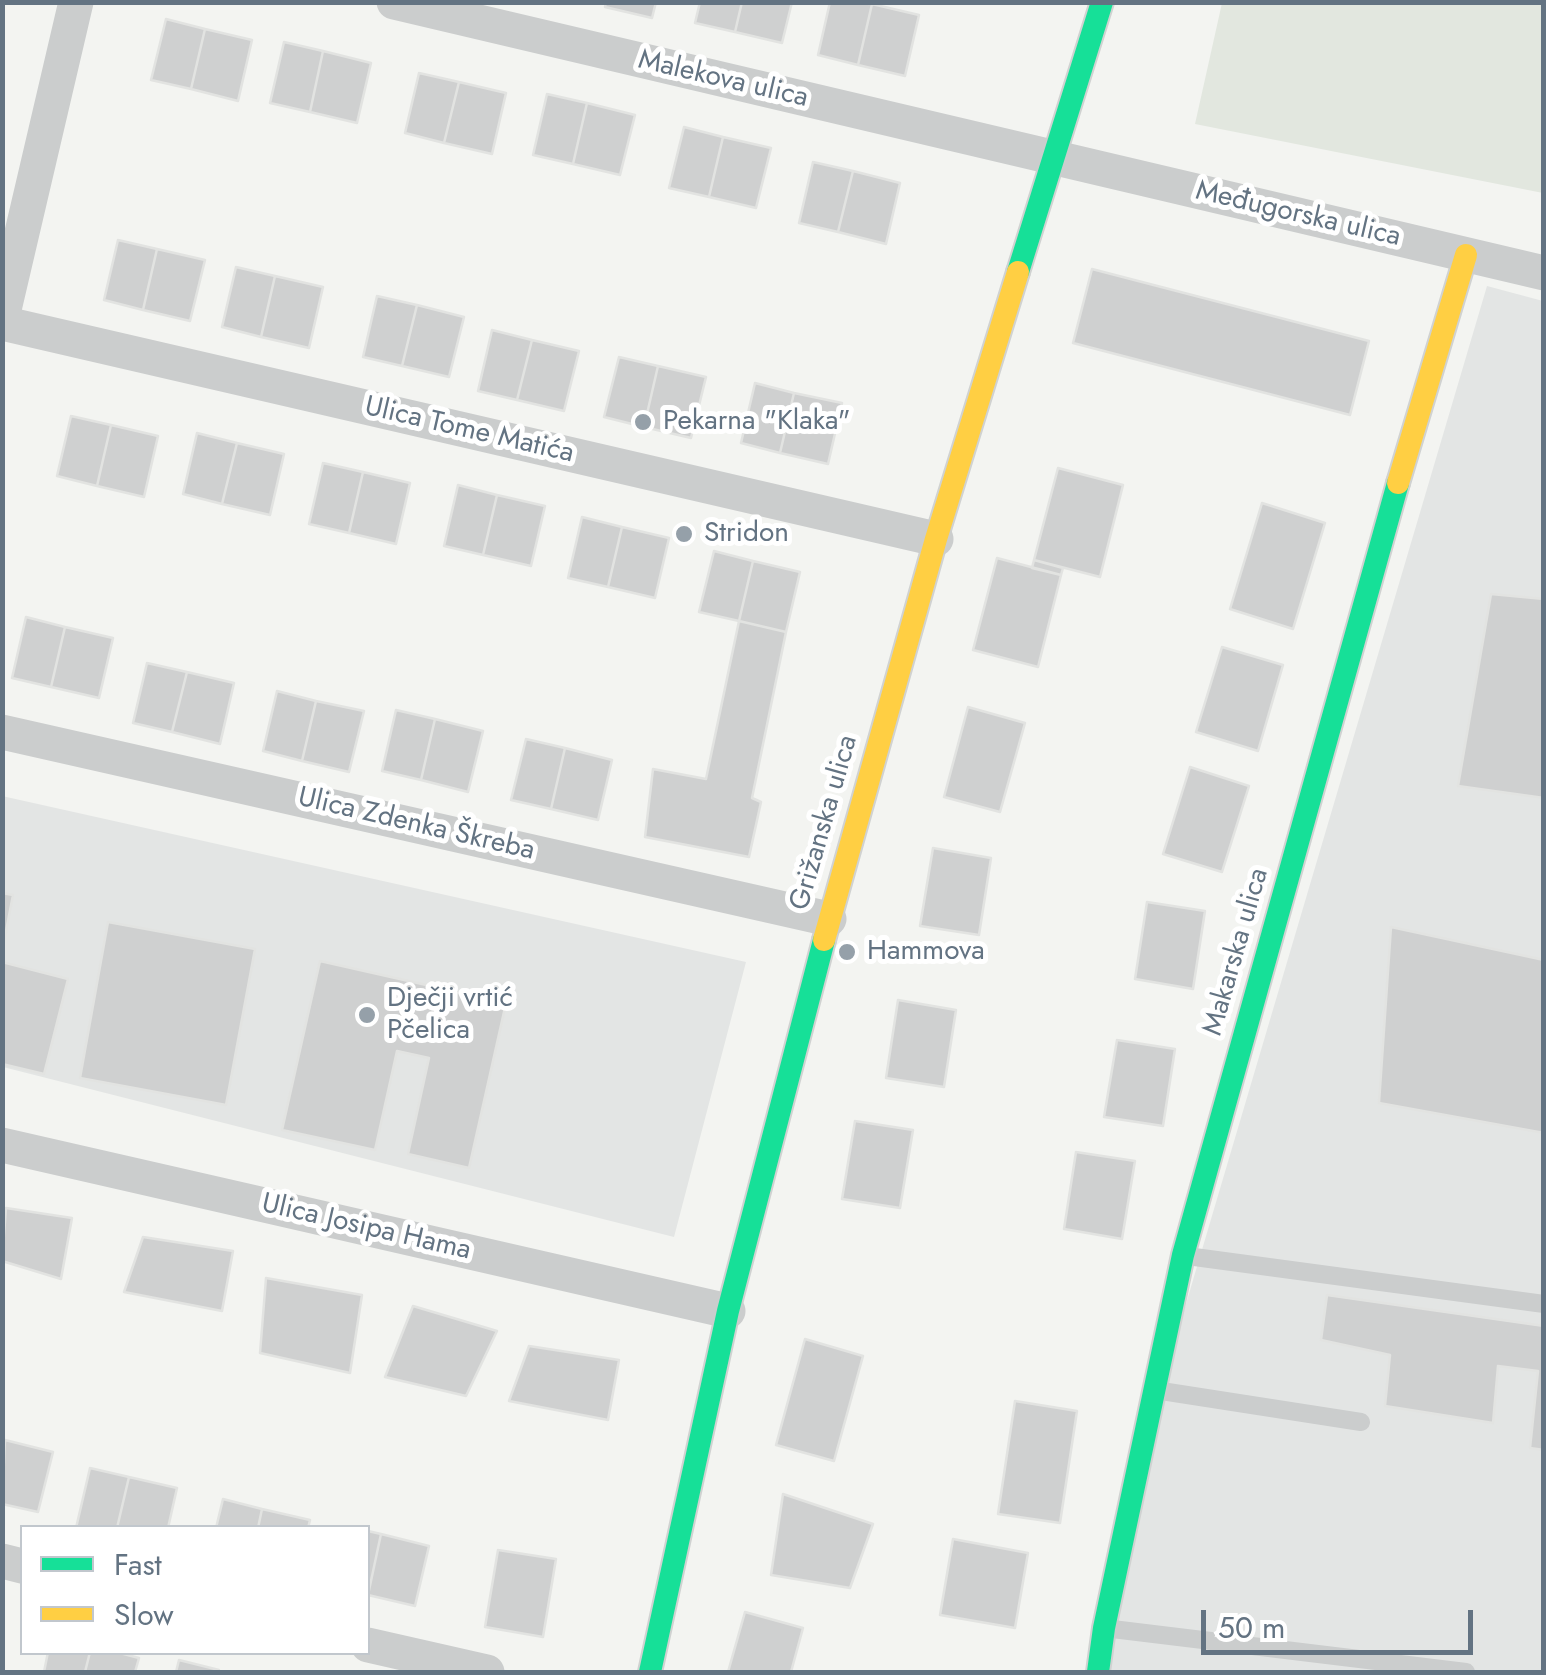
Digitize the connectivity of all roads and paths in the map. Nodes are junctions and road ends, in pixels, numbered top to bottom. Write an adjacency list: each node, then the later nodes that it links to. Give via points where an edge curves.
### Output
1 (76, 2): 7 (street)
2 (394, 2): 4 (street, Malekova ulica)
3 (1102, 2): 4 (street, Grižanska ulica)
4 (1052, 159): 5 (street, Međugorska ulica); 8 (street, Grižanska ulica)
5 (1466, 255): 6 (street, Međugorska ulica); 12 (street, Makarska ulica)
6 (1544, 273)
7 (2, 321): 8 (street, Ulica Tome Matića)
8 (936, 539): 10 (street, Grižanska ulica)
9 (2, 732): 10 (street, Ulica Zdenka Škreba)
10 (828, 919): 14 (street, Grižanska ulica)
11 (2, 1144): 14 (street, Ulica Josipa Hama)
12 (1183, 1255): 13 (lane); 15 (street, Makarska ulica)
13 (1544, 1304)
14 (728, 1311): 20 (street, Grižanska ulica)
15 (1154, 1390): 16 (lane); 17 (street, Makarska ulica)
16 (1361, 1422)
17 (1104, 1628): 21 (street, Makarska ulica); 22 (lane)
18 (370, 1645): 19 (street)
19 (488, 1672)
20 (650, 1672)
21 (1098, 1672)
22 (1466, 1672)

